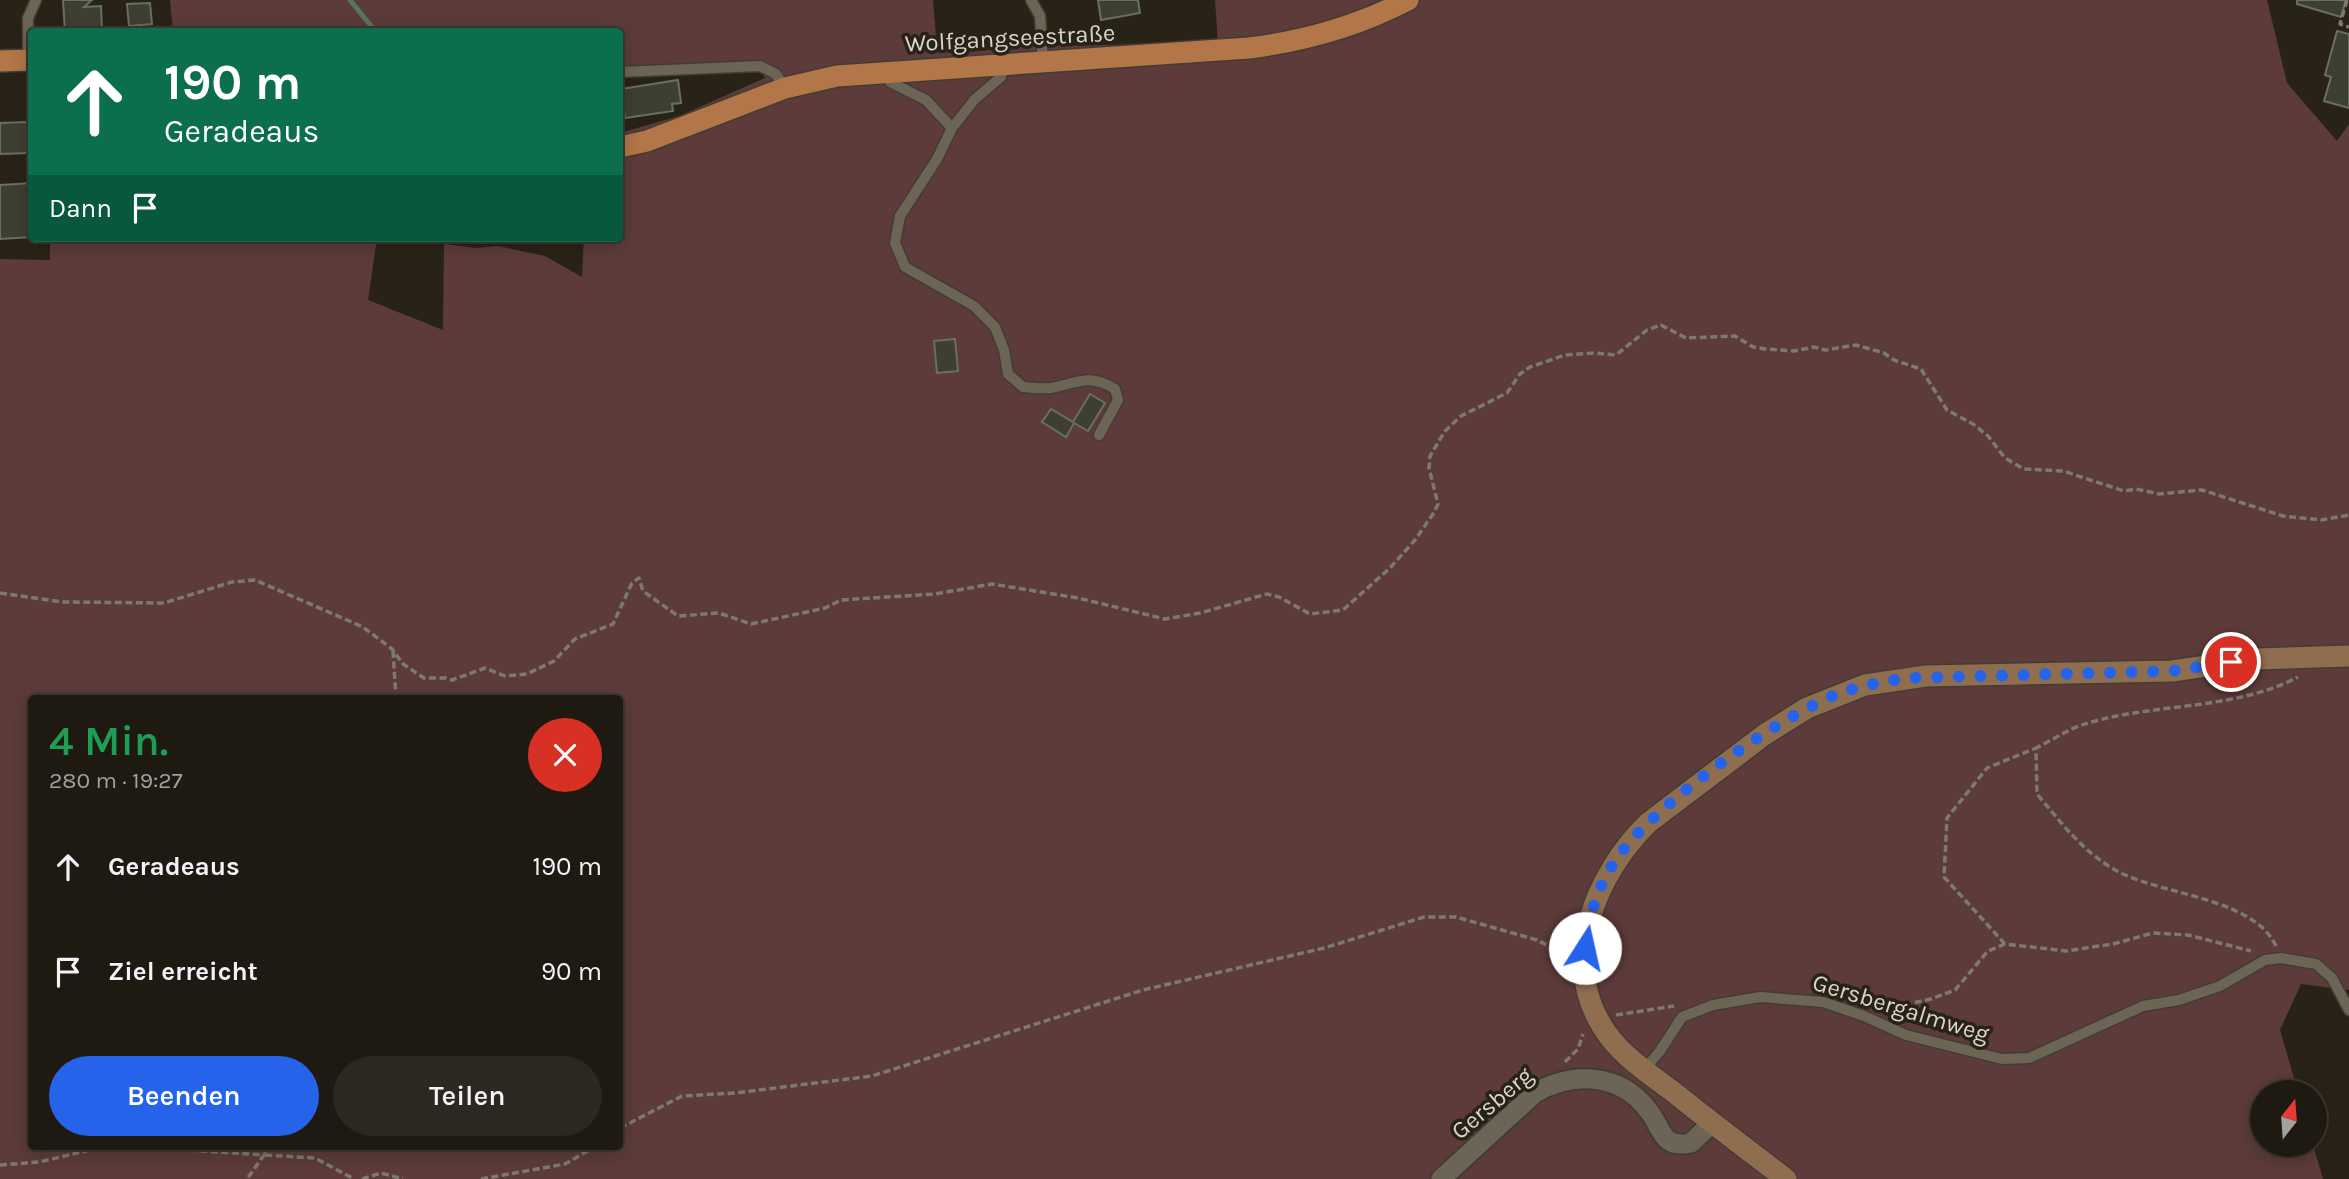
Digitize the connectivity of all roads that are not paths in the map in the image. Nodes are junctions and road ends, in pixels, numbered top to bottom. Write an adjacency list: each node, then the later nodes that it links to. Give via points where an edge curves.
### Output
1 (36, 0): 4 (lane)
2 (1031, 0): 7 (lane, via 1040,16)
3 (1408, 0): 7 (main road, Wolfgangseestraße, via 1352,25 1277,44)
4 (28, 28)
5 (28, 60): 6 (main road)
6 (0, 61)
7 (1044, 62): 8 (main road, Wolfgangseestraße)
8 (1002, 64): 9 (main road, Wolfgangseestraße); 12 (lane, via 1001,77 975,99)
9 (886, 71): 11 (main road, Wolfgangseestraße); 12 (lane, via 890,82 926,100)
10 (623, 72): 11 (lane, via 760,66 776,74)
11 (785, 88): 13 (main road, Wolfgangseestraße)
12 (952, 128): 14 (lane, via 900,216 895,243 905,267 974,306 995,327 1008,374 1023,387 1050,388 1082,379 1102,381 1115,389 1118,400)
13 (623, 146)
14 (1099, 435)
15 (2349, 656): 17 (main road, via 2256,659 2172,671 1907,678 1865,685 1807,708 1764,734 1632,839 1616,859 1592,911 1585,961 1597,1016 1616,1044)
16 (2349, 1010): 17 (lane, Gersbergalmweg, via 2332,978 2316,964 2265,960 2220,986 2143,1006 2029,1058 2002,1059 1906,1035 1823,1002 1760,997 1713,1005 1682,1017)
17 (1644, 1070): 18 (main road)
18 (1712, 1123): 19 (street, Gersberg, via 1691,1143 1674,1143 1634,1097 1612,1083 1582,1077 1535,1093); 20 (main road)
19 (1441, 1179)
20 (1786, 1179)

